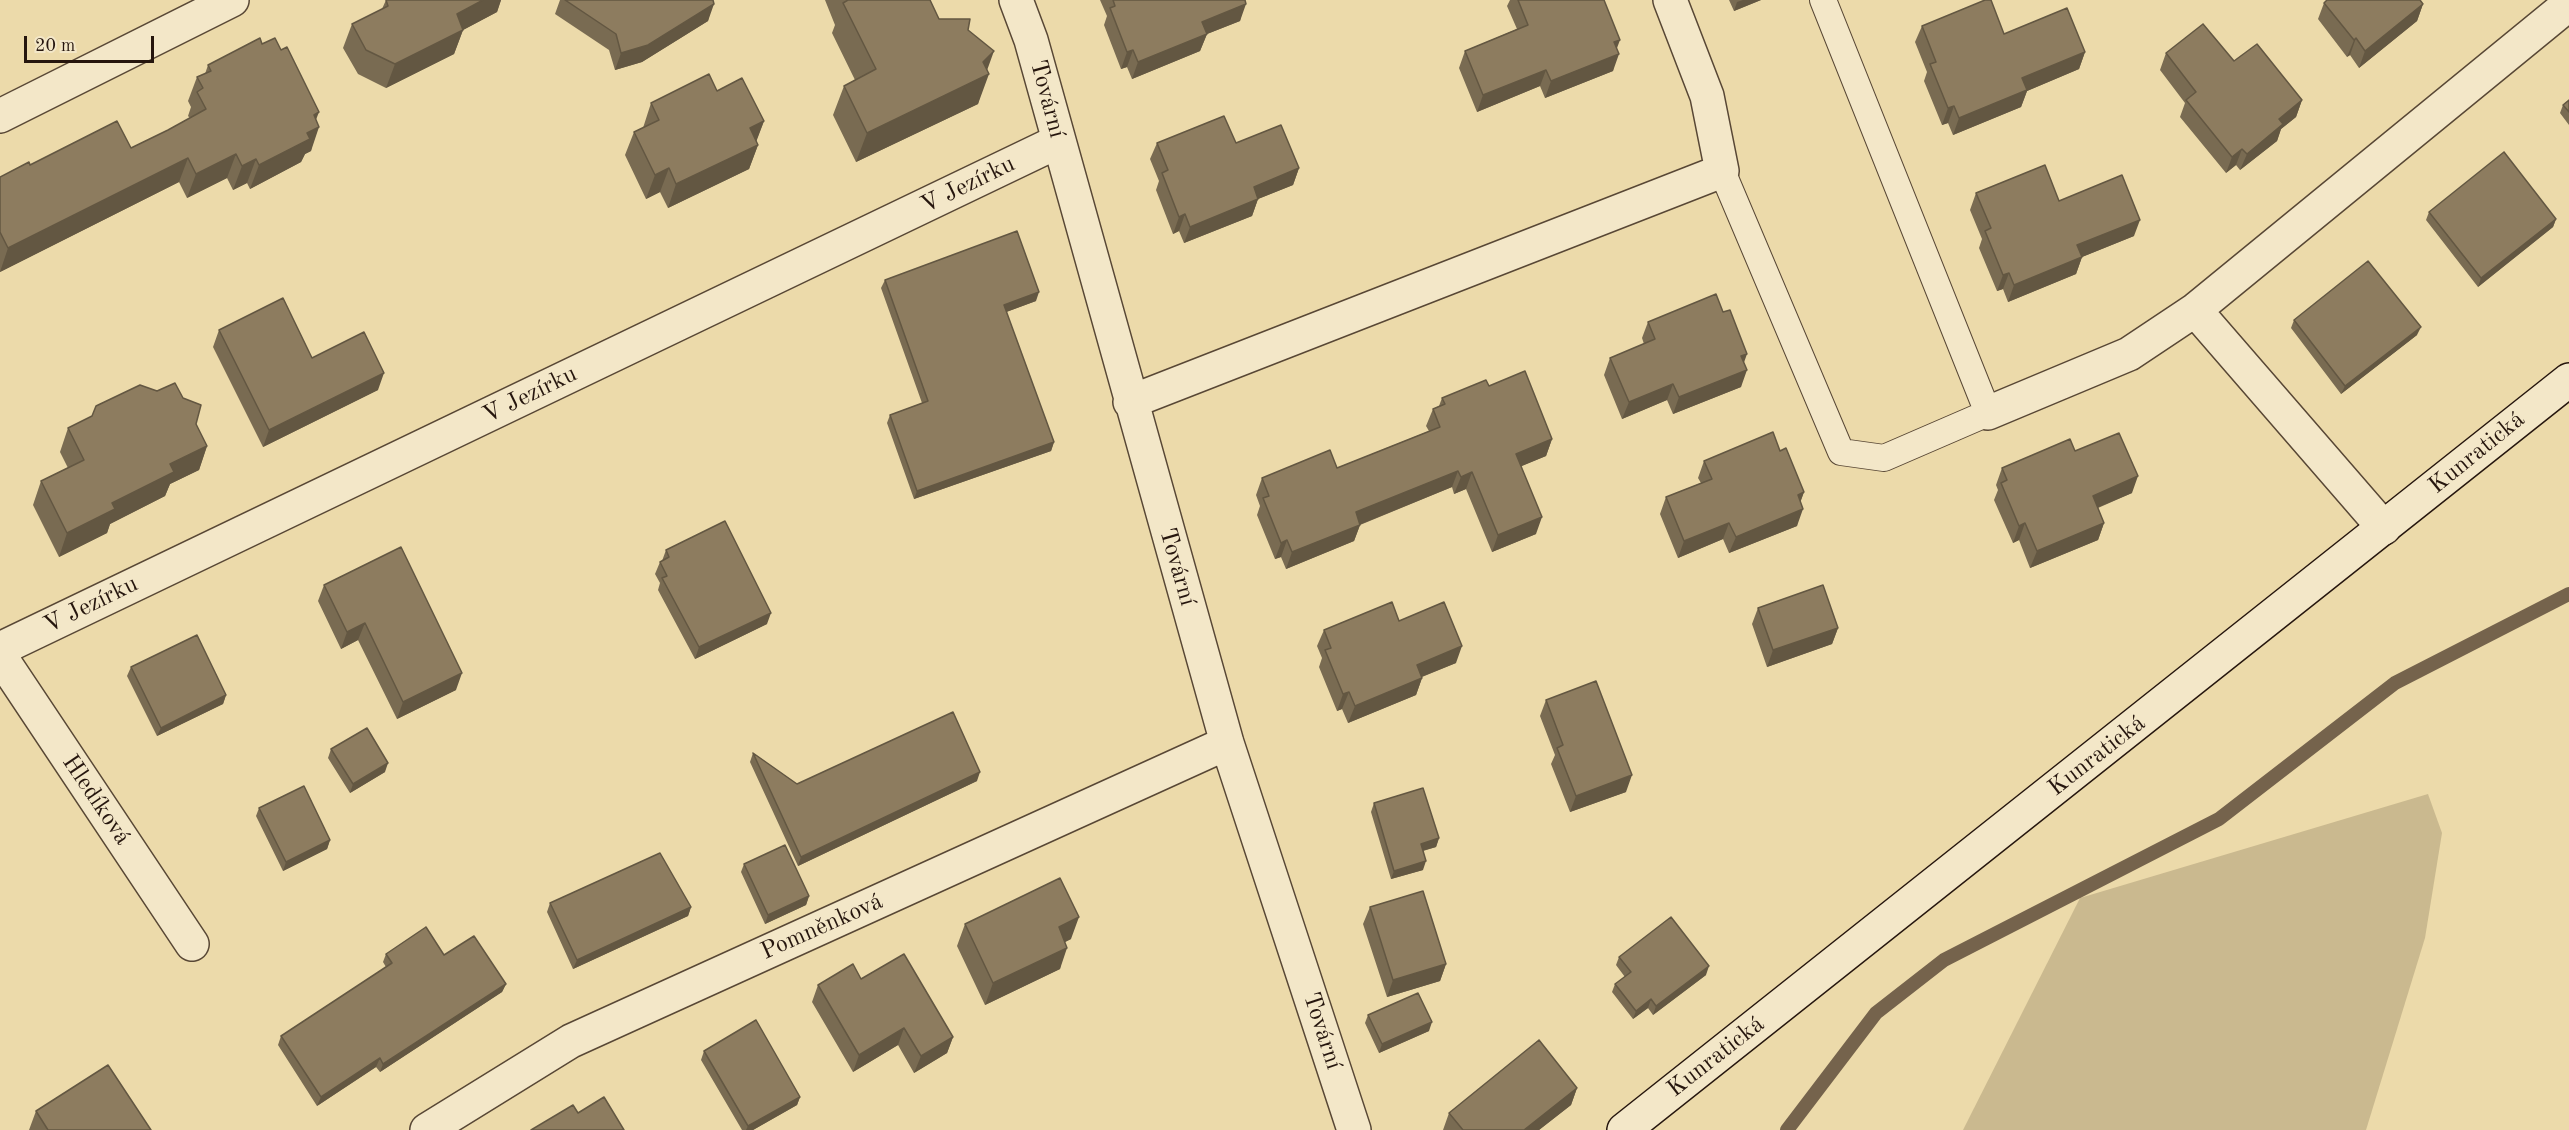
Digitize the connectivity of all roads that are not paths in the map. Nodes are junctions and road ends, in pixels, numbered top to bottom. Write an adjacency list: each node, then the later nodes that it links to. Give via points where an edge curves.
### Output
1 (232, 0): 6 (street)
2 (1016, 0): 7 (street, Tovární)
3 (1670, 0): 8 (street, via 1707,96)
4 (1823, 0): 12 (lane)
5 (2569, 4): 9 (street)
6 (0, 116)
7 (1059, 141): 11 (street, Tovární); 14 (street, V Jezírku)
8 (1722, 171): 11 (street); 12 (lane, via 1841,452 1884,458)
9 (2195, 310): 12 (street, via 2128,354); 13 (street)
10 (2569, 380): 13 (street, Kunratická)
11 (1130, 402): 16 (street, Tovární)
12 (1988, 412)
13 (2384, 528): 20 (street, Kunratická)
14 (0, 649)
15 (0, 656): 17 (street, Hledíková)
16 (1227, 743): 18 (street, Pomněnková, via 571,1041); 19 (street, Tovární)
17 (192, 944)
18 (427, 1130)
19 (1354, 1130)
20 (1624, 1130)

